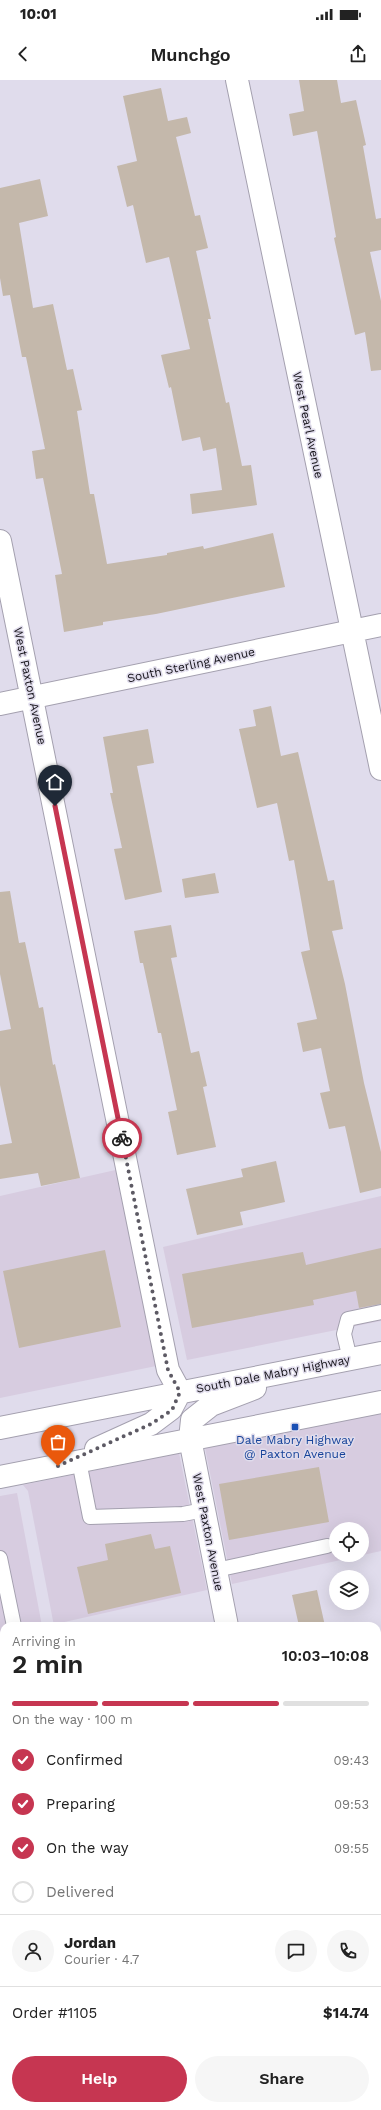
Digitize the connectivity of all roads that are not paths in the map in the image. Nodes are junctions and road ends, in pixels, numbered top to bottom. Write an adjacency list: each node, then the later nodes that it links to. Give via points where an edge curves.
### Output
1 (237, 80): 4 (street, West Pearl Avenue)
2 (0, 541): 5 (street, West Paxton Avenue)
3 (381, 626): 4 (street, South Sterling Avenue)
4 (351, 632): 5 (street, South Sterling Avenue); 7 (street, West Pearl Avenue)
5 (33, 697): 6 (street, South Sterling Avenue); 12 (street, West Paxton Avenue, via 168,1370)
6 (0, 704)
7 (381, 769)
8 (381, 1312): 10 (lane, via 348,1319 344,1334)
9 (381, 1353): 10 (street, South Dale Mabry Highway)
10 (350, 1359): 11 (street, South Dale Mabry Highway)
11 (312, 1367): 12 (street, South Dale Mabry Highway); 15 (street, West Paxton Avenue, via 211,1405 192,1420)
12 (180, 1392): 14 (street, South Dale Mabry Highway); 16 (street, via 172,1410 151,1424)
13 (381, 1402): 15 (street)
14 (0, 1428)
15 (190, 1439): 16 (street); 18 (street, West Paxton Avenue)
16 (68, 1463): 17 (street); 18 (lane, via 90,1517 183,1514)
17 (0, 1477)
18 (204, 1510): 21 (street, West Paxton Avenue)
19 (327, 1546): 21 (lane)
20 (0, 1558): 22 (lane)
21 (216, 1570): 23 (street, West Paxton Avenue)
22 (13, 1622)
23 (226, 1622)

